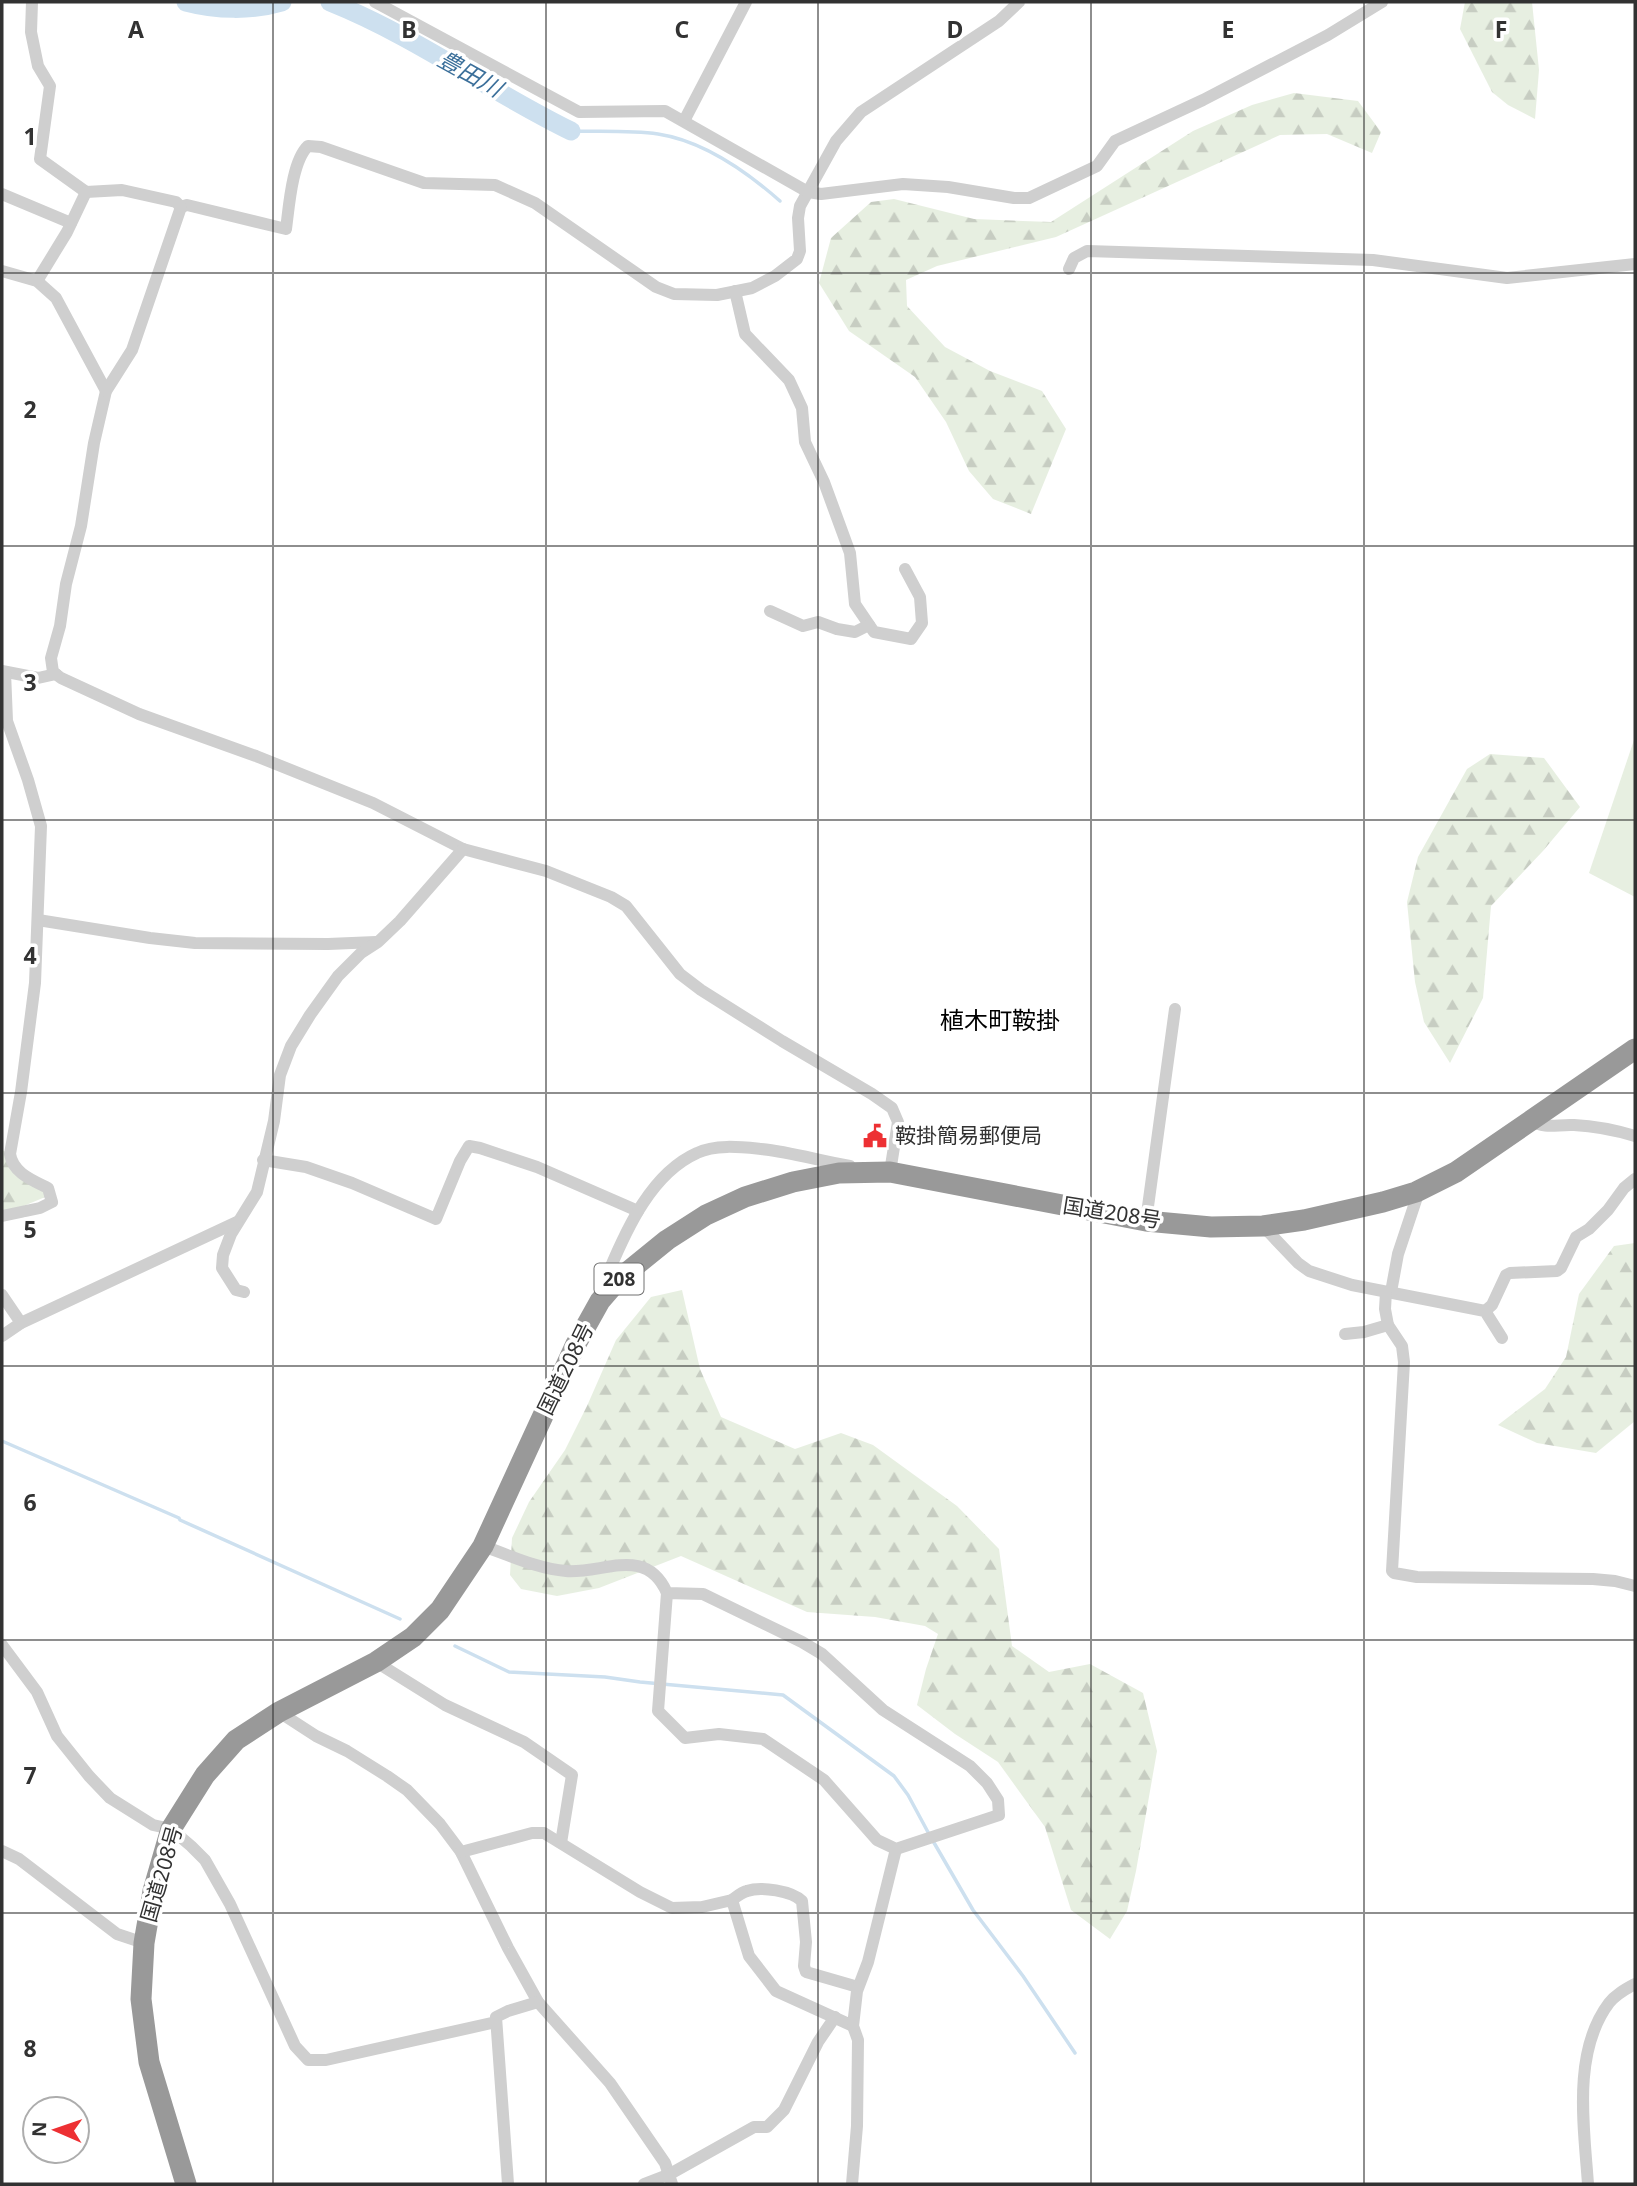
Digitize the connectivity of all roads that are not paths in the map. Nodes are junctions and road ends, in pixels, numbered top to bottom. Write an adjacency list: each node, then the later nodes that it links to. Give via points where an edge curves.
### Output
1 (32, 2): 7 (street, via 38,66 50,86 40,159)
2 (375, 2): 6 (street, via 579,112 665,111)
3 (746, 2): 6 (street)
4 (1019, 2): 8 (street, via 999,21 861,112 836,141)
5 (1382, 2): 8 (street, via 1328,35 1115,141 1097,166 1029,198 903,184)
6 (684, 121): 8 (street)
7 (86, 192): 10 (street, via 122,190); 11 (street)
8 (808, 192): 16 (street, via 798,218 797,258 775,276)
9 (2, 194): 11 (street)
10 (181, 207): 16 (street, via 286,229 304,150 321,146 424,183 495,185 513,192 656,287 674,294); 17 (street, via 132,350)
11 (71, 223): 15 (street)
12 (1635, 264): 13 (street, via 1507,278 1373,260 1087,251 1074,258)
13 (1069, 269)
14 (2, 271): 15 (street)
15 (37, 281): 17 (street, via 55,298)
16 (735, 291): 20 (street, via 745,334 789,380 802,408 805,442 850,552 855,604)
17 (106, 391): 22 (street, via 51,658)
18 (905, 569): 20 (street, via 920,597 922,623 911,639 874,632)
19 (770, 611): 20 (street, via 803,626 818,622 855,632)
20 (869, 625)
21 (4, 671): 22 (street, via 38,678); 24 (street, via 6,721 41,825)
22 (57, 674): 23 (street, via 139,714 373,803)
23 (463, 849): 25 (street); 31 (street, via 546,872 626,906 680,974 701,990 892,1108 898,1122)
24 (38, 920): 25 (street, via 195,943); 35 (street, via 35,983 10,1154 12,1164 24,1176 48,1188 52,1202)
25 (378, 942): 30 (street, via 338,976 291,1046 280,1075)
26 (1175, 1009): 37 (street)
27 (1635, 1049): 28 (highway, 国道208号 / 208)
28 (1530, 1120): 29 (street, via 1540,1126 1603,1127); 33 (highway, 国道208号 / 208, via 1456,1172)
29 (1635, 1136)
30 (263, 1160): 34 (street, via 306,1167 436,1219 470,1146 537,1167); 36 (street, via 257,1192)
31 (890, 1172): 34 (street, via 728,1147 699,1152 681,1163); 37 (highway, 国道208号 / 208); 39 (highway, 国道208号 / 208, via 839,1173 793,1181 746,1197 706,1215)
32 (1635, 1179): 43 (street, via 1576,1237 1558,1271 1506,1275)
33 (1416, 1192): 38 (highway, 国道208号 / 208); 41 (street)
34 (638, 1211): 39 (street, via 609,1270)
35 (2, 1216)
36 (239, 1221): 40 (street, via 222,1268 236,1290); 44 (street)
37 (1146, 1221): 38 (highway, 国道208号 / 208)
38 (1263, 1226): 41 (street, via 1309,1271)
39 (619, 1279): 49 (highway, 国道208号 / 208, via 600,1301 576,1344)
40 (244, 1292)
41 (1388, 1292): 43 (street); 45 (street)
42 (2, 1295): 44 (street)
43 (1485, 1311): 48 (street)
44 (21, 1322): 47 (street)
45 (1388, 1325): 46 (street); 50 (street, via 1402,1346 1404,1362 1392,1571 1417,1577 1592,1579)
46 (1345, 1334)
47 (2, 1336)
48 (1502, 1338)
49 (482, 1546): 51 (street, via 566,1571 631,1564 661,1580); 53 (highway, 国道208号 / 208, via 440,1610 413,1637)
50 (1635, 1586)
51 (667, 1593): 57 (street, via 658,1711 685,1738 719,1734 763,1739 824,1780 877,1840); 57 (street, via 703,1594 822,1654 883,1710 970,1766 998,1800 999,1815)
52 (2, 1644): 55 (street, via 37,1692 57,1736 89,1776 110,1798 153,1825)
53 (376, 1662): 54 (highway, 国道208号 / 208); 56 (street, via 445,1705 524,1742 572,1774)
54 (279, 1712): 55 (highway, 国道208号 / 208, via 236,1740 205,1775); 59 (street, via 407,1790)
55 (171, 1829): 61 (highway, 国道208号 / 208); 66 (street, via 205,1860 295,2046 308,2060 326,2060)
56 (561, 1843): 59 (street, via 544,1833 532,1833); 60 (street, via 672,1908)
57 (896, 1849): 63 (street)
58 (2, 1851): 61 (street, via 117,1934)
59 (461, 1852): 64 (street)
60 (732, 1899): 63 (street, via 747,1890 796,1895 802,1901 806,1972); 65 (street, via 748,1956 776,1991)
61 (144, 1943): 69 (highway, 国道208号 / 208, via 141,1999 149,2062)
62 (1635, 1984): 73 (street, via 1610,2002 1587,2050 1583,2112)
63 (858, 1987): 67 (street)
64 (538, 2002): 66 (street, via 508,2011 496,2017); 68 (street, via 610,2083 665,2163)
65 (835, 2017): 67 (street); 68 (street, via 784,2110 767,2127 754,2127)
66 (496, 2022): 70 (street)
67 (853, 2026): 72 (street, via 858,2040)
68 (671, 2179): 71 (street)
69 (186, 2184)
70 (508, 2184)
71 (644, 2184)
72 (852, 2184)
73 (1588, 2184)

